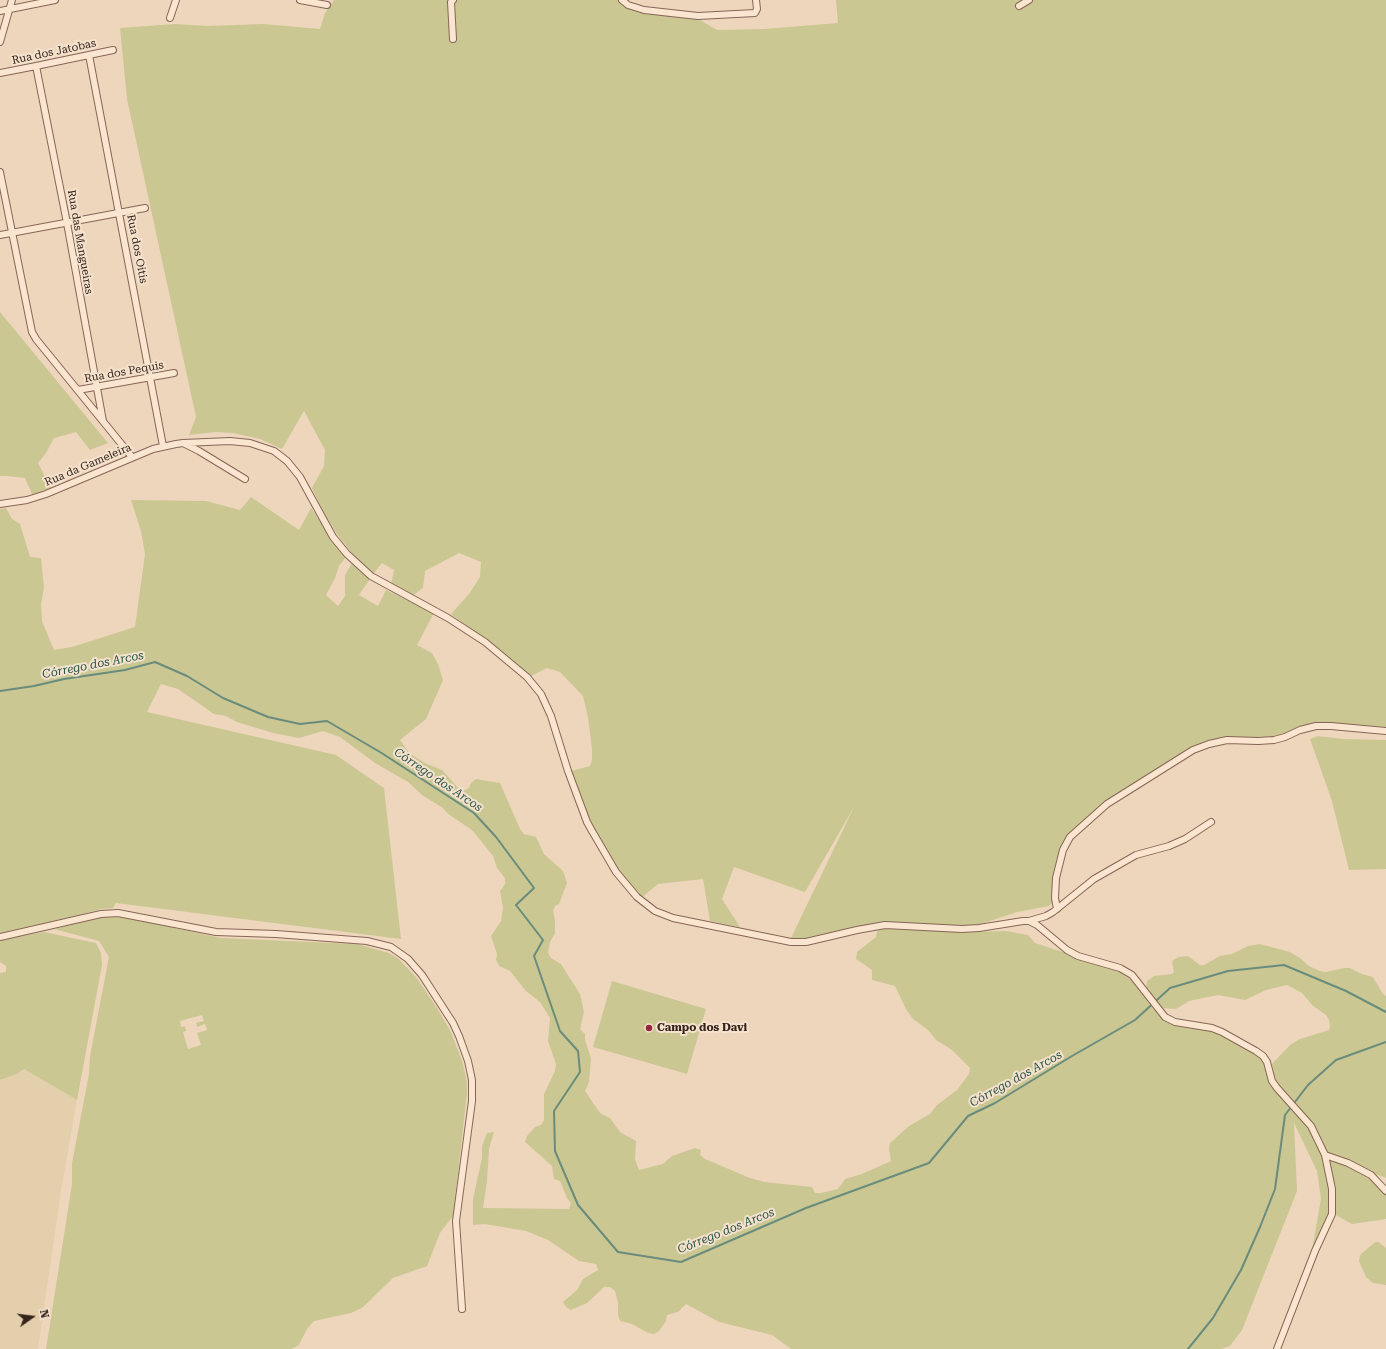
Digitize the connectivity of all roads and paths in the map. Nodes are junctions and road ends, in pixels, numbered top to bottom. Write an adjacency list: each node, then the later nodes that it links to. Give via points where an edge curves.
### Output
1 (12, 0): 11 (street)
2 (55, 0): 11 (street)
3 (176, 0): 13 (street)
4 (300, 0): 9 (street)
5 (453, 0): 14 (street)
6 (622, 0): 7 (street, via 628,5 644,10 698,16 755,13)
7 (756, 0)
8 (1029, 0): 10 (street)
9 (327, 5)
10 (1019, 6)
11 (10, 9): 12 (street); 15 (street)
12 (0, 11)
13 (170, 18)
14 (453, 38)
15 (0, 42)
16 (113, 50): 17 (street, Rua dos Jatobas)
17 (89, 56): 18 (street, Rua dos Jatobas); 22 (street, Rua dos Oitis)
18 (36, 66): 19 (street, Rua dos Jatobas); 23 (street, Rua das Mangueiras)
19 (0, 73)
20 (0, 172): 24 (street)
21 (144, 208): 22 (street)
22 (120, 213): 23 (street); 27 (street, Rua dos Oitis)
23 (67, 223): 24 (street); 28 (street, Rua das Mangueiras)
24 (11, 233): 25 (street); 29 (street, via 32,332)
25 (0, 235)
26 (174, 373): 27 (street, Rua dos Pequis)
27 (151, 377): 28 (street, Rua dos Pequis); 32 (street, Rua dos Oitis)
28 (96, 387): 29 (street, Rua dos Pequis); 30 (street, Rua das Mangueiras)
29 (78, 390): 30 (street)
30 (103, 421): 33 (street)
31 (183, 443): 32 (street, Rua da Gameleira); 34 (street); 39 (street, Rua da Gameleira, via 230,440 274,451 287,461 300,477 333,537 371,576 448,618 485,642 527,676 541,694 551,716 587,822 620,877 636,897 655,911 673,918 791,942 806,942 885,925 978,928)
32 (163, 446): 33 (street, Rua da Gameleira)
33 (132, 457): 35 (street, Rua da Gameleira, via 46,494)
34 (245, 479)
35 (0, 504)
36 (1386, 731): 38 (street, via 1316,726 1274,740 1227,740 1193,750 1107,804 1070,837 1063,850 1056,878)
37 (1211, 822): 38 (street, Rua da Gameleira, via 1185,839 1136,855 1114,867 1094,879)
38 (1057, 909): 39 (street, Rua da Gameleira, via 1046,916)
39 (1028, 921): 41 (street, via 1078,956 1120,968 1132,975 1165,1017 1174,1022 1212,1028 1263,1056 1272,1081 1311,1126)
40 (0, 937): 43 (street, via 101,914 118,913 216,932 367,941 391,947 408,959 422,975 456,1029 472,1080 472,1100 456,1221)
41 (1325, 1155): 42 (street, via 1348,1162 1371,1175); 44 (street, via 1332,1189 1332,1214)
42 (1386, 1191)
43 (462, 1309)
44 (1277, 1349)

